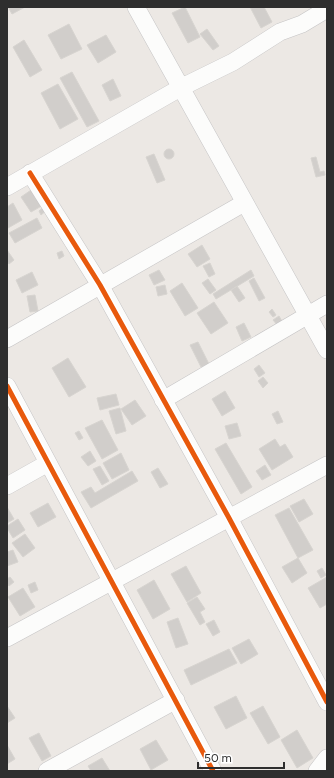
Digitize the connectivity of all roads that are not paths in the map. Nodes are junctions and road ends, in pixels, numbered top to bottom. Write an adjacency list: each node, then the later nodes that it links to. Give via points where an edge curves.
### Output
1 (136, 7): 3 (street)
2 (327, 9): 3 (street, via 302,24 280,32 233,62)
3 (180, 88): 4 (street); 6 (street)
4 (30, 173): 5 (street); 7 (street)
5 (7, 186)
6 (244, 203): 7 (street); 9 (street)
7 (100, 285): 10 (street); 13 (street)
8 (327, 304): 9 (street)
9 (308, 315): 11 (street); 13 (street)
10 (7, 339)
11 (327, 350)
12 (7, 386): 14 (street)
13 (163, 400): 17 (street)
14 (48, 464): 16 (street); 18 (street)
15 (327, 465): 17 (street)
16 (7, 486)
17 (229, 518): 18 (street); 21 (street)
18 (112, 580): 19 (street); 20 (street)
19 (7, 638)
20 (176, 700): 23 (street); 24 (street)
21 (327, 702)
22 (327, 758): 25 (street)
23 (47, 771)
24 (213, 771)
25 (317, 771)

